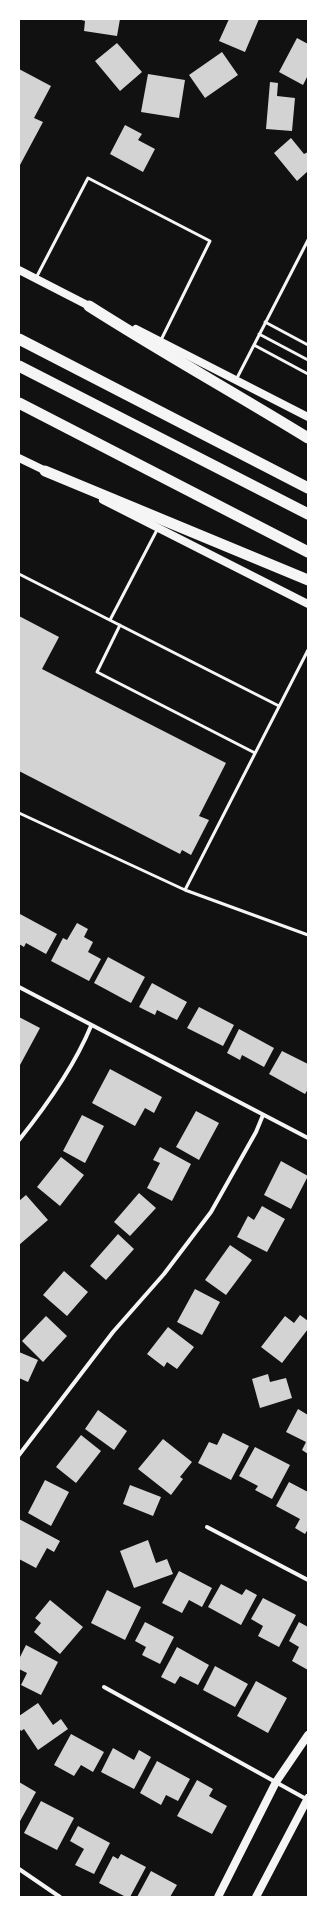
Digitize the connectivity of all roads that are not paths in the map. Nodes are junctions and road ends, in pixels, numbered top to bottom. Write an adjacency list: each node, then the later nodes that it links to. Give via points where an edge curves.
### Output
1 (308, 240): 5 (lane)
2 (19, 270): 3 (main road)
3 (36, 279): 4 (main road); 8 (lane, via 88,178 210,241)
4 (89, 306): 8 (main road); 17 (highway)
5 (266, 322): 6 (lane); 9 (lane)
6 (259, 334): 10 (lane); 11 (lane)
7 (19, 339): 20 (highway)
8 (161, 342): 14 (main road)
9 (308, 344)
10 (254, 345): 13 (lane); 14 (lane)
11 (308, 360)
12 (19, 366): 21 (highway)
13 (308, 374)
14 (236, 380): 16 (main road)
15 (19, 403): 23 (highway)
16 (308, 417)
17 (308, 438)
18 (19, 458): 19 (main road)
19 (45, 471): 22 (main road); 25 (highway)
20 (308, 488)
21 (308, 514)
22 (158, 528): 26 (main road); 27 (lane)
23 (308, 552)
24 (19, 574): 27 (lane)
25 (308, 580)
26 (308, 604)
27 (110, 620): 28 (lane)
28 (120, 625): 30 (lane); 31 (lane, via 97,672)
29 (308, 650): 30 (lane)
30 (279, 706): 31 (lane)
31 (255, 754): 33 (lane)
32 (19, 813): 33 (lane)
33 (185, 890): 34 (lane)
34 (308, 935)
35 (19, 987): 36 (street)
36 (91, 1026): 37 (street); 39 (street, via 84,1043 44,1109)
37 (263, 1115): 38 (street); 40 (street, via 211,1212 164,1274 113,1332)
38 (308, 1138)
39 (19, 1140)
40 (19, 1455)
41 (207, 1527): 42 (street)
42 (308, 1580)
43 (104, 1687): 45 (street)
44 (308, 1735): 45 (main road)
45 (276, 1782): 46 (street); 49 (main road)
46 (308, 1799): 50 (main road)
47 (19, 1869): 48 (street)
48 (60, 1897)
49 (218, 1897)
50 (256, 1897)

